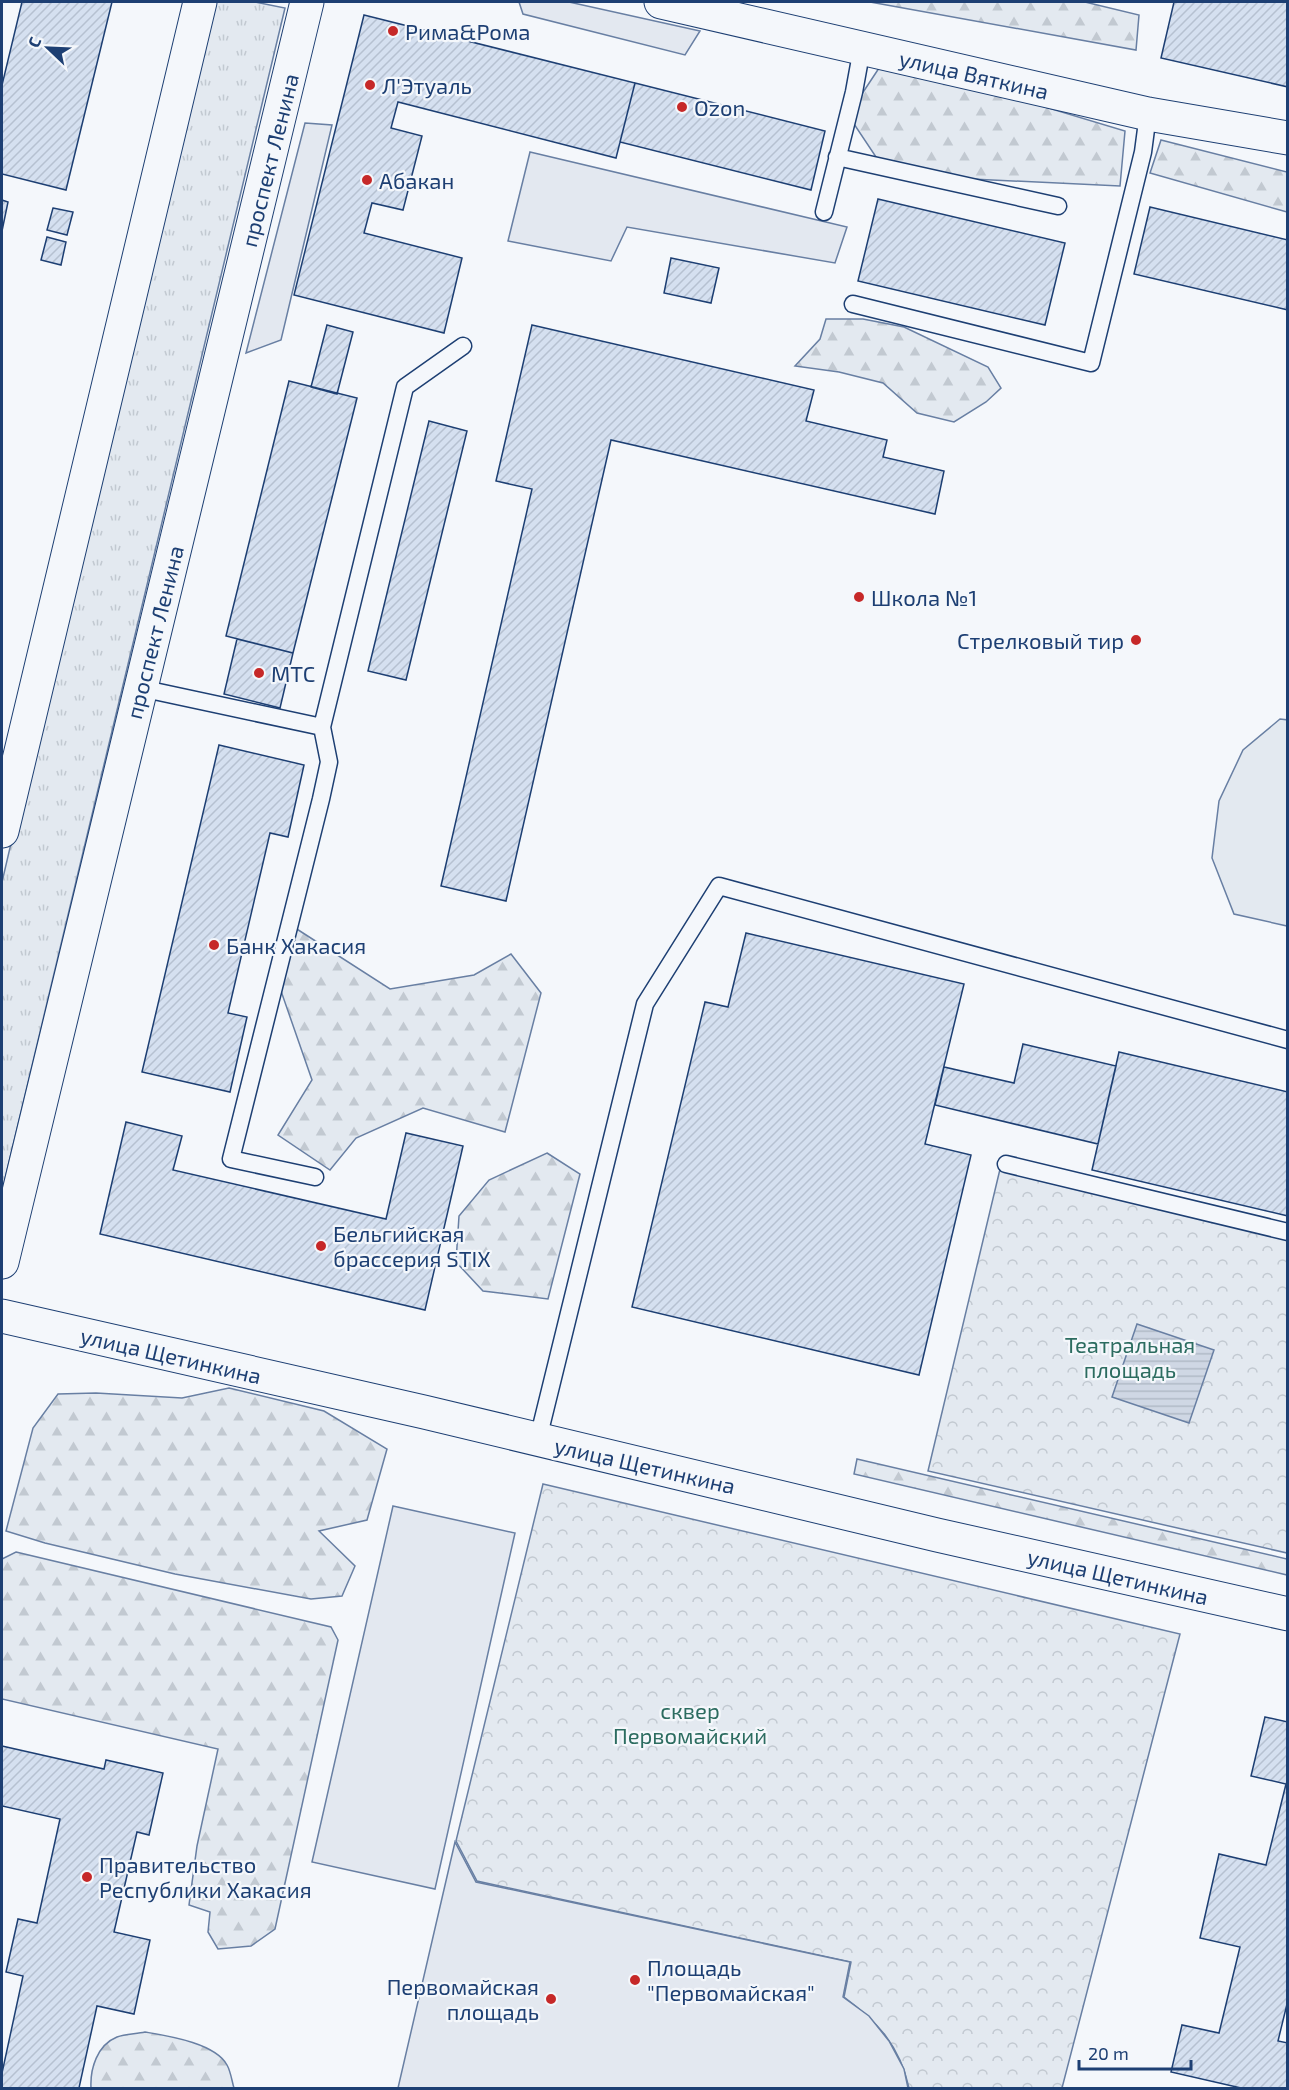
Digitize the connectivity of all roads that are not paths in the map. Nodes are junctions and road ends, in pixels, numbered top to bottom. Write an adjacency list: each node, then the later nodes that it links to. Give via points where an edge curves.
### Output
1 (200, 2): 14 (street)
2 (307, 2): 12 (street, проспект Ленина)
3 (661, 2): 4 (street, улица Вяткина)
4 (862, 48): 5 (street, улица Вяткина); 7 (lane)
5 (1148, 114): 6 (street, улица Вяткина); 10 (lane, via 1143,152 1091,363)
6 (1287, 138)
7 (837, 157): 8 (lane); 9 (lane)
8 (1058, 206)
9 (824, 212)
10 (853, 304)
11 (462, 346): 13 (lane, via 405,387)
12 (140, 688): 13 (lane); 19 (street, проспект Ленина)
13 (322, 727): 17 (lane, via 329,762 231,1159)
14 (2, 831)
15 (1287, 1040): 21 (lane, via 719,886 645,1004)
16 (1006, 1164): 18 (lane)
17 (315, 1177)
18 (1287, 1232)
19 (2, 1262)
20 (2, 1316): 21 (street, улица Щетинкина)
21 (538, 1439): 22 (street, улица Щетинкина)
22 (1287, 1614)

